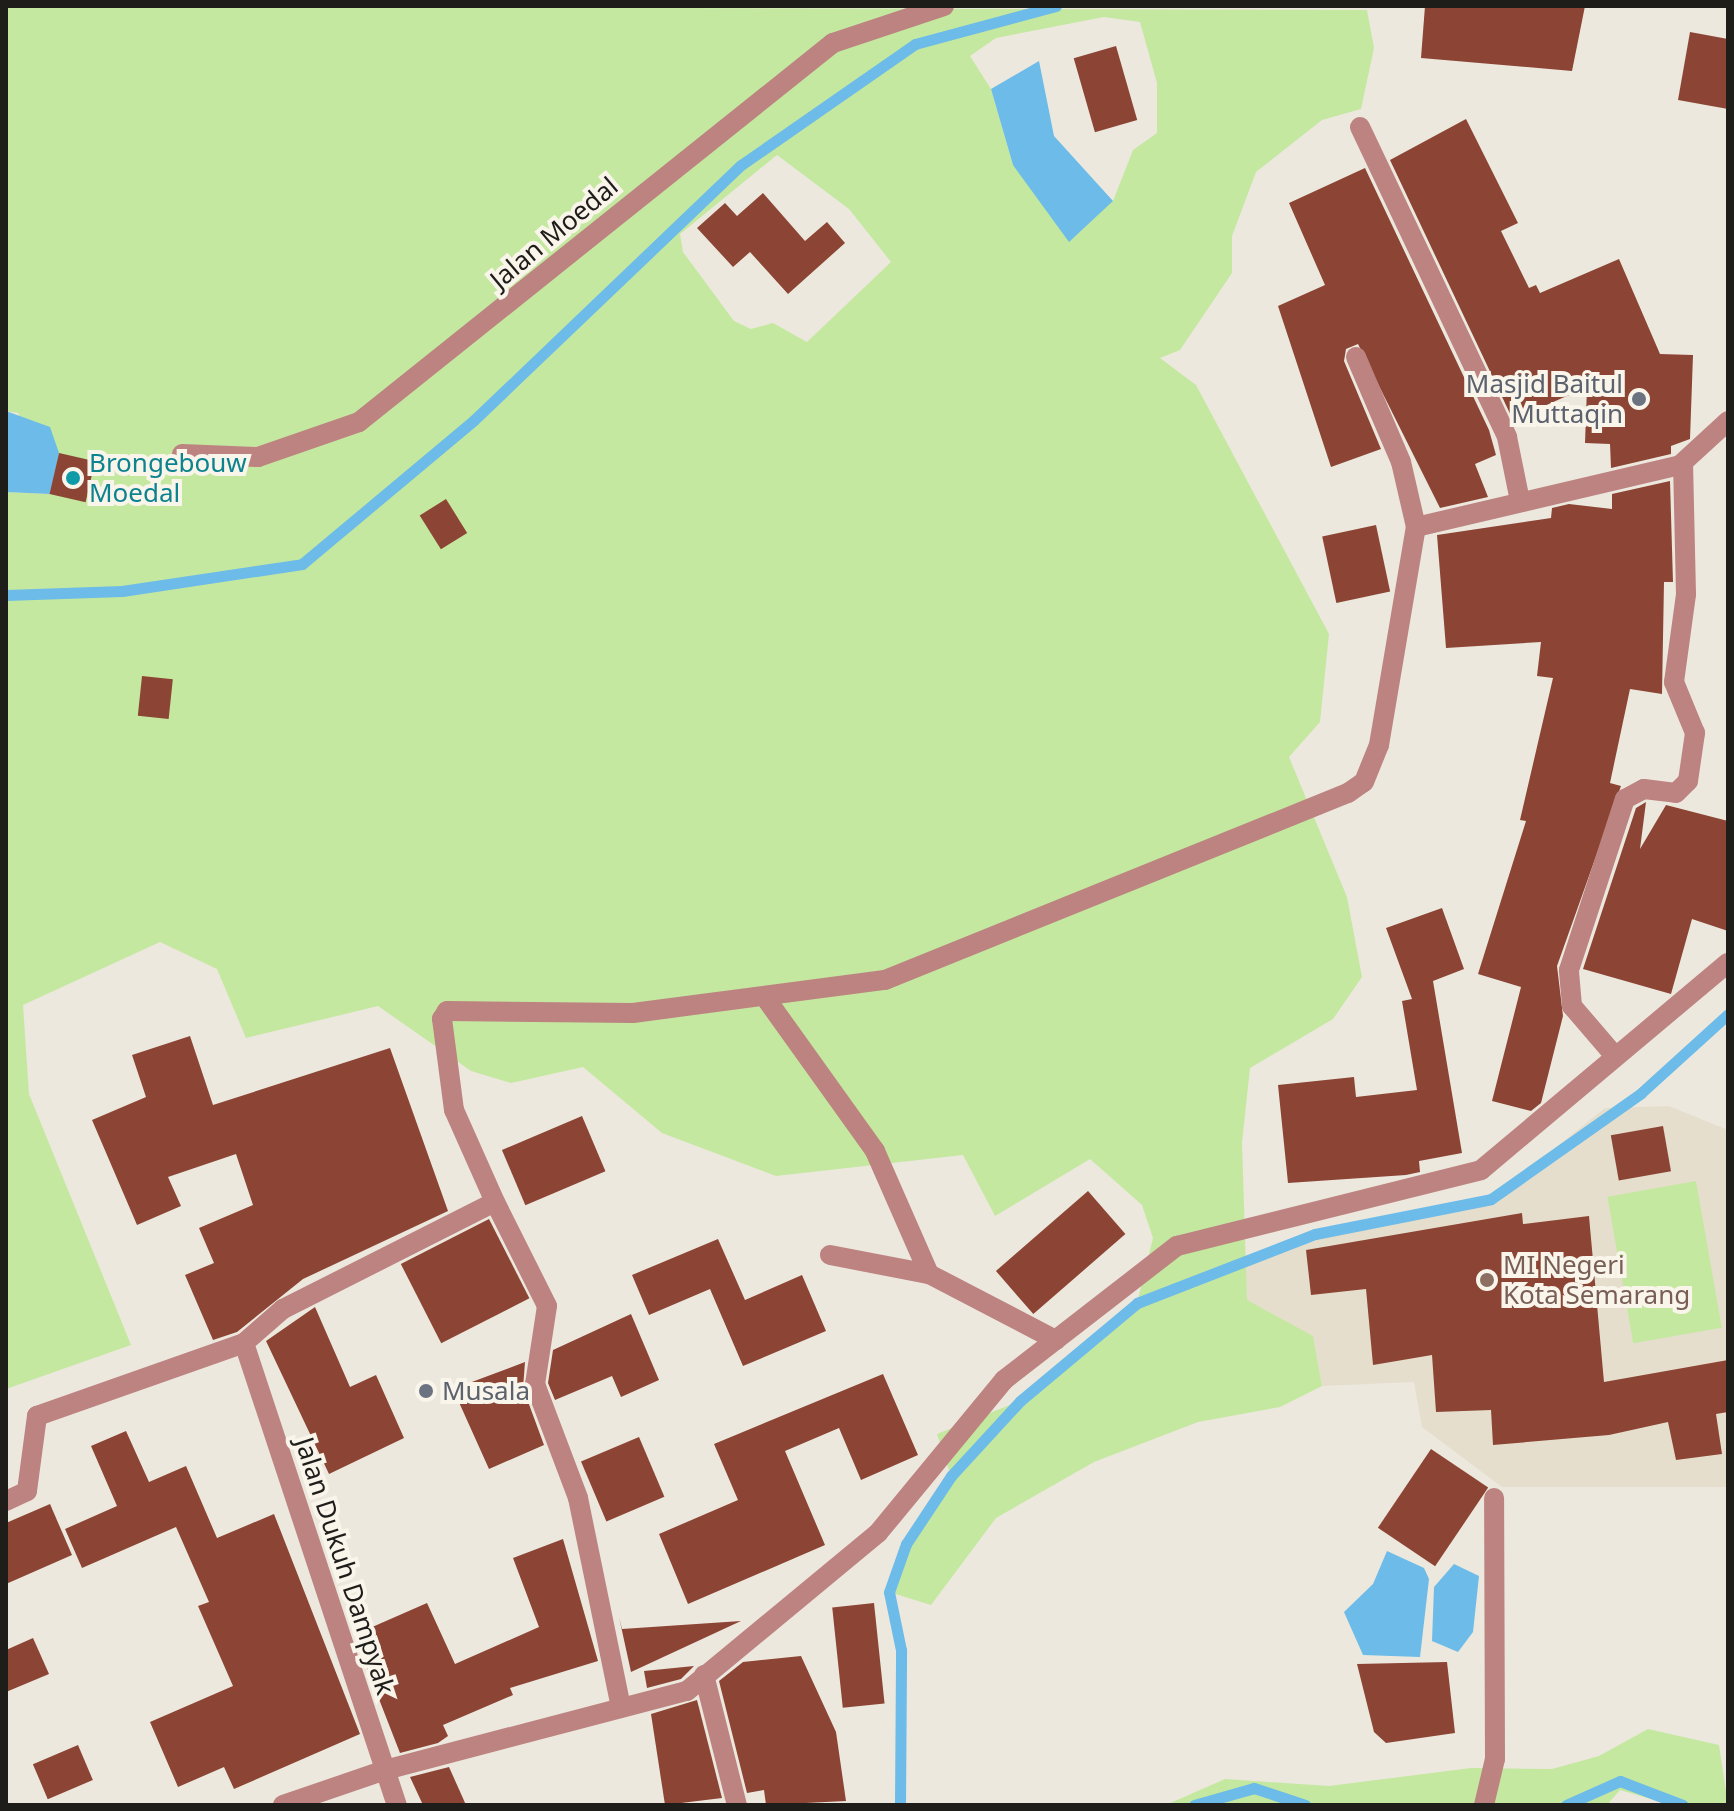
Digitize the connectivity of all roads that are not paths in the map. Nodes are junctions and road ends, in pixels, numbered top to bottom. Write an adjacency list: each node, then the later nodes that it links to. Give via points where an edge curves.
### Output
1 (944, 6): 5 (street, Jalan Moedal, via 833,43 359,422 258,457)
2 (1360, 127): 7 (street, via 1507,437)
3 (1356, 357): 8 (street, via 1401,462)
4 (1728, 421): 6 (street)
5 (182, 454)
6 (1683, 464): 7 (street); 11 (street, via 1686,594 1674,682 1695,733 1688,781 1676,793 1644,789 1625,799 1569,970 1572,1006)
7 (1520, 501): 8 (street)
8 (1416, 527): 10 (street, via 1379,745 1364,782 1348,793 885,980)
9 (1728, 963): 11 (street)
10 (767, 1000): 12 (street, via 619,1013 447,1011 442,1019 454,1110); 14 (street, via 875,1151)
11 (1614, 1055): 15 (street, via 1481,1170 1177,1246)
12 (495, 1202): 16 (street, via 283,1309); 20 (street, via 547,1306 535,1384 578,1498)
13 (830, 1255): 14 (street)
14 (929, 1274): 15 (street)
15 (1056, 1340): 19 (street, via 1004,1380 878,1533)
16 (244, 1343): 18 (street, via 37,1416 27,1491); 21 (street, Jalan Dukuh Dampyak)
17 (1494, 1498): 25 (street, via 1495,1759)
18 (6, 1501)
19 (704, 1675): 20 (street, via 687,1691); 24 (street)
20 (621, 1708): 21 (street)
21 (385, 1770): 22 (street); 23 (street, Jalan Dukuh Dampyak)
22 (283, 1805)
23 (397, 1805)
24 (737, 1805)
25 (1484, 1805)

